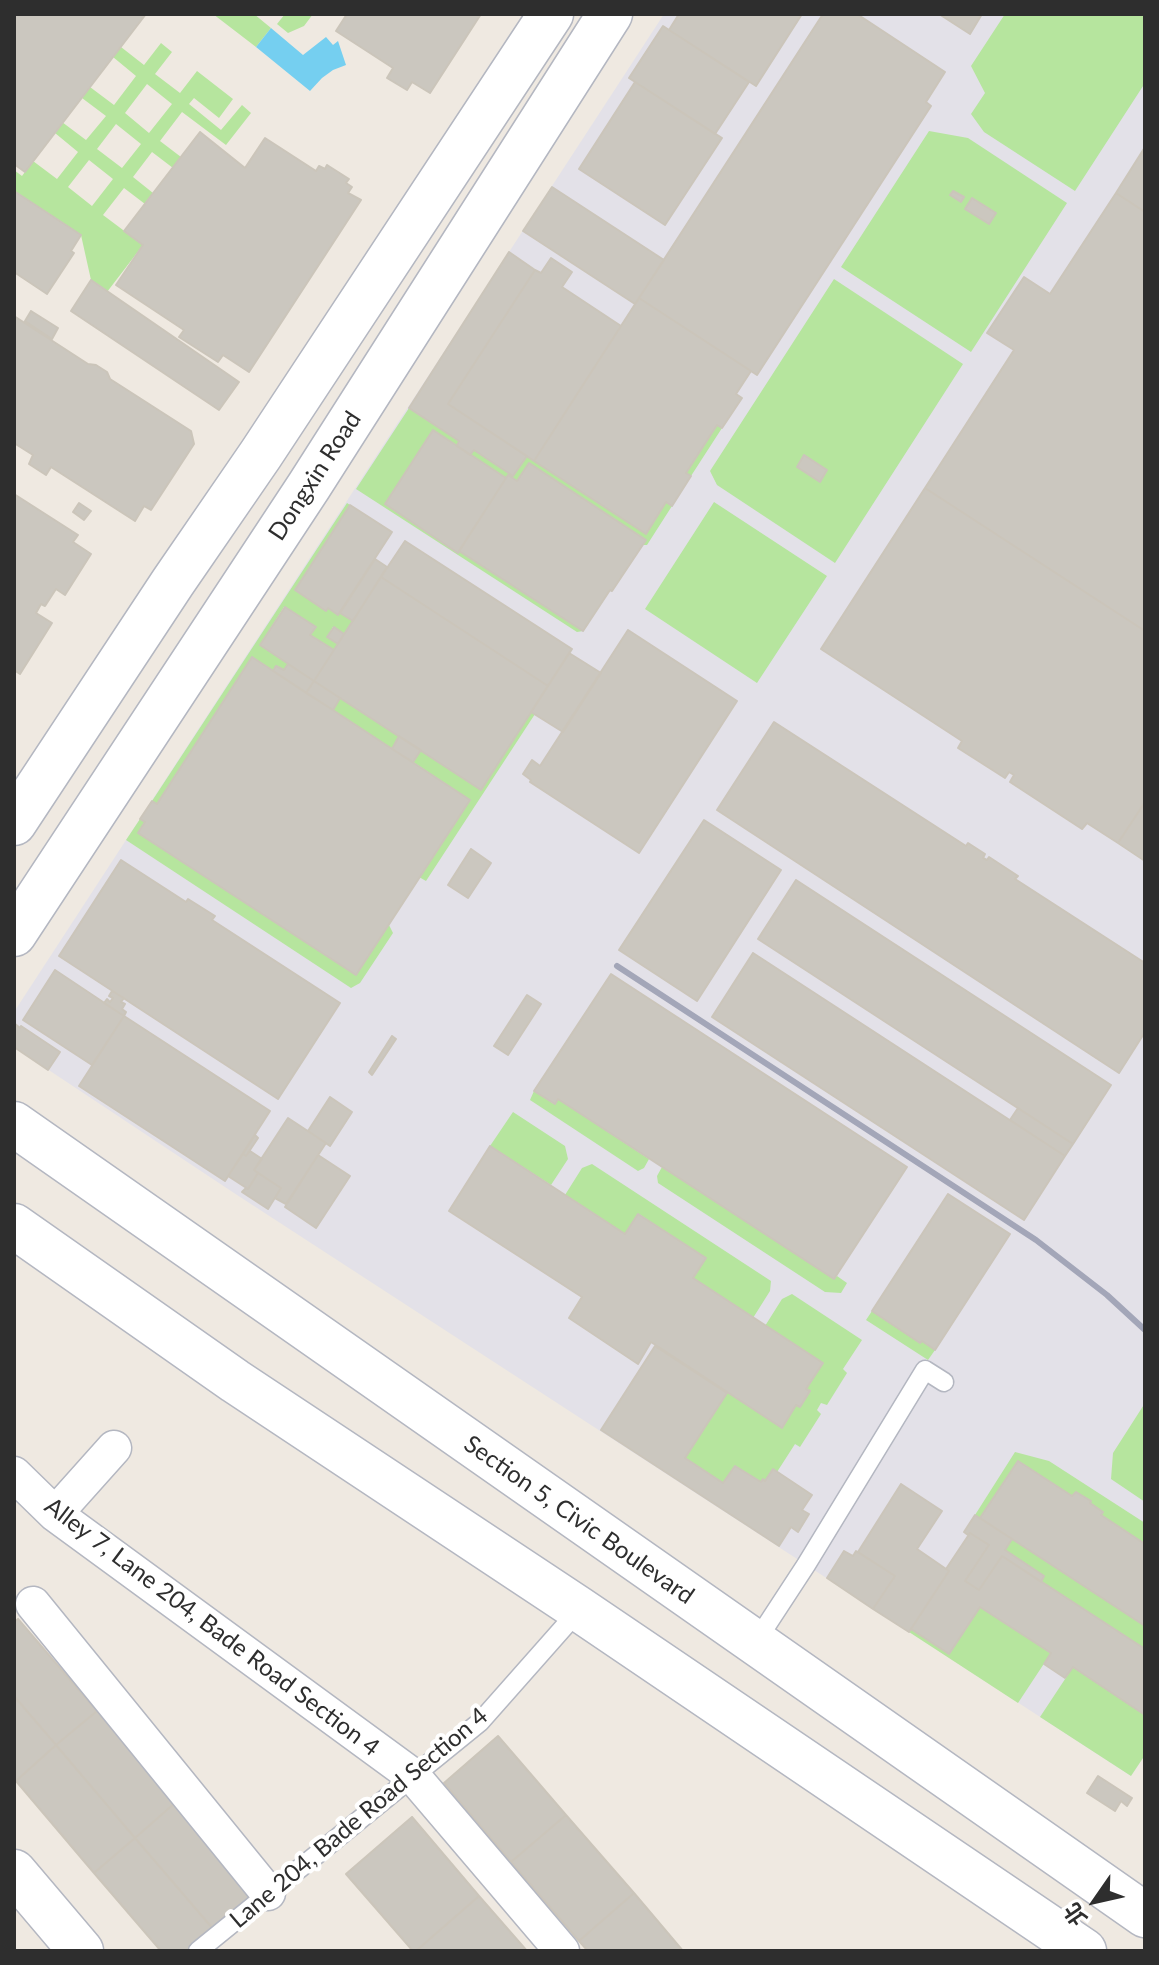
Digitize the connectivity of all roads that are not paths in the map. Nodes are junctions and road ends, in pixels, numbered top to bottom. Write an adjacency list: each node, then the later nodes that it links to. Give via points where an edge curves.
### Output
1 (551, 14): 3 (street)
2 (610, 14): 4 (street, Dongxin Road, via 309,486)
3 (14, 823)
4 (14, 934)
5 (14, 1124): 13 (street, Section 5, Civic Boulevard)
6 (14, 1226): 12 (street, via 235,1381)
7 (944, 1382): 13 (lane, via 925,1370)
8 (114, 1448): 10 (street)
9 (14, 1474): 10 (street, Alley 7, Lane 204, Bade Road Section 4)
10 (55, 1514): 14 (street, Alley 7, Lane 204, Bade Road Section 4)
11 (33, 1604): 16 (street)
12 (579, 1609): 14 (lane, Lane 204, Bade Road Section 4, via 480,1722); 21 (street)
13 (755, 1643): 17 (street, Section 5, Civic Boulevard)
14 (413, 1776): 16 (lane, Lane 204, Bade Road Section 4); 20 (street, Alley 7, Lane 204, Bade Road Section 4)
15 (14, 1872): 18 (street)
16 (268, 1893): 19 (lane, Lane 204, Bade Road Section 4)
17 (1145, 1915)
18 (81, 1951)
19 (198, 1951)
20 (562, 1951)
21 (1084, 1951)

